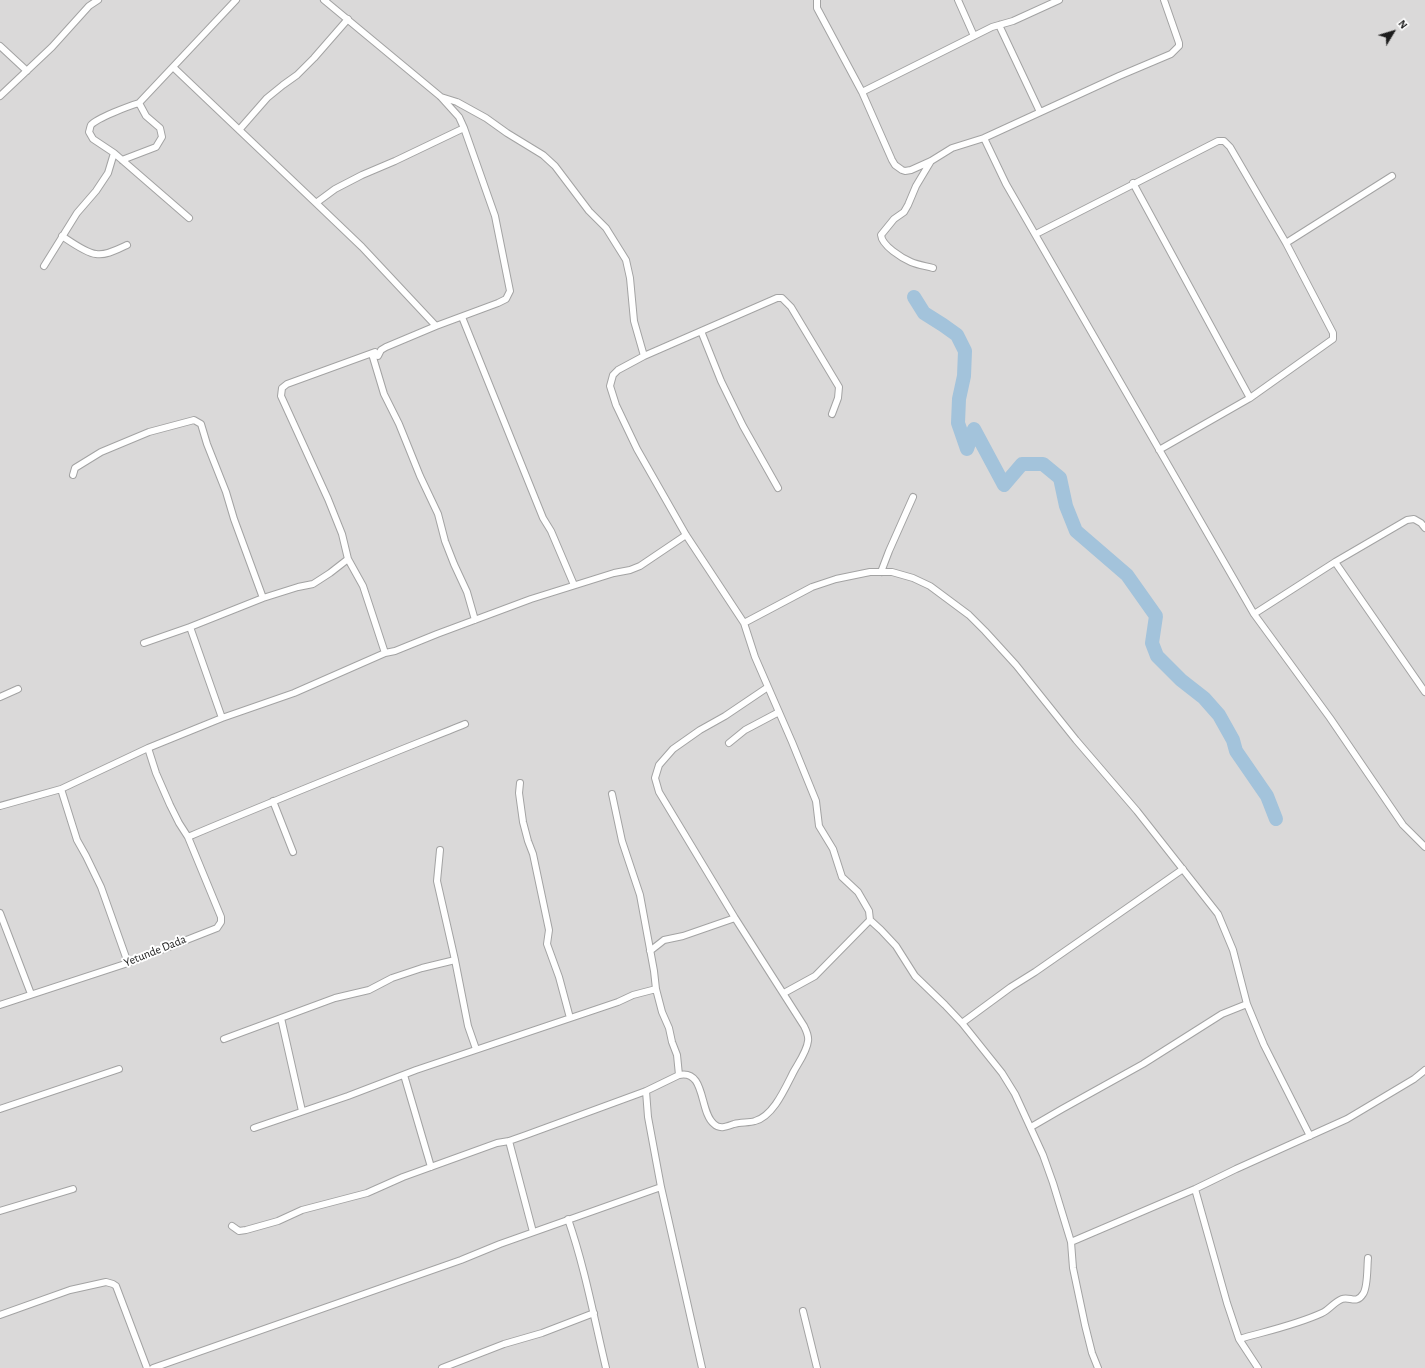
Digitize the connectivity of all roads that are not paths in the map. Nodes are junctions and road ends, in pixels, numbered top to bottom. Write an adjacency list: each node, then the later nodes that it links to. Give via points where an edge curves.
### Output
1 (84, 0): 9 (street)
2 (98, 0): 9 (street)
3 (236, 0): 14 (street)
4 (324, 0): 10 (street)
5 (817, 0): 16 (street, via 817,8)
6 (958, 0): 12 (street)
7 (1059, 0): 11 (street)
8 (1164, 0): 20 (street, via 1179,42 1176,50)
9 (89, 6): 15 (street)
10 (348, 19): 18 (street); 22 (street, via 314,58 267,98)
11 (1000, 25): 12 (street); 20 (street)
12 (974, 36): 16 (street)
13 (0, 46): 15 (street)
14 (173, 67): 19 (street); 22 (street)
15 (27, 71): 17 (street)
16 (862, 92): 26 (street, via 895,165 905,171)
17 (0, 96)
18 (441, 97): 21 (street, via 459,117); 41 (street, via 457,102 486,118 543,155 606,228 626,260 634,321)
19 (139, 103): 24 (street, via 91,125 89,132 94,139); 25 (street, via 146,116 160,128 162,137 156,147)
20 (1040, 112): 23 (street)
21 (464, 128): 29 (street, via 362,175); 37 (street, via 495,216 510,291 506,299 498,304)
22 (239, 130): 29 (street)
23 (984, 138): 26 (street, via 952,148); 31 (street, via 1006,184)
24 (114, 153): 25 (street); 32 (street, via 108,173 76,213)
25 (122, 160): 30 (street)
26 (931, 161): 36 (street, via 904,212 881,234 884,242 897,254 912,262)
27 (1392, 176): 33 (street)
28 (1133, 183): 31 (street); 33 (street, via 1212,143 1224,141 1230,147); 42 (street)
29 (316, 203): 38 (street, via 362,247)
30 (189, 218)
31 (1036, 234): 44 (street)
32 (62, 236): 34 (street, via 97,254); 35 (street)
33 (1286, 243): 42 (street, via 1333,333 1333,339)
34 (127, 245)
35 (44, 266)
36 (934, 268)
37 (462, 317): 38 (street); 53 (street, via 543,518)
38 (436, 326): 40 (street)
39 (701, 331): 41 (street); 43 (street, via 782,298 839,387); 46 (street, via 743,426)
40 (382, 350): 50 (street, via 287,384 282,388 280,396 328,499 342,534); 56 (street, via 378,356 372,354 384,394 438,514 445,542 467,592)
41 (644, 356): 49 (street, via 618,370 613,375 610,386 637,449)
42 (1250, 398): 44 (street)
43 (832, 414)
44 (1159, 450): 55 (street)
45 (73, 475): 54 (street, via 75,468 101,452 149,432 197,421 226,492)
46 (778, 488)
47 (913, 497): 52 (street)
48 (1425, 528): 51 (street, via 1414,519 1407,520)
49 (686, 535): 53 (street, via 640,566); 57 (street)
50 (348, 559): 54 (street, via 313,584); 60 (street, via 363,586)
51 (1334, 562): 55 (street); 63 (street)
52 (882, 572): 57 (street, via 836,579 812,587); 79 (street, via 913,578 930,586 969,615 1016,665)
53 (574, 585): 56 (street)
54 (263, 598): 58 (street)
55 (1254, 614): 76 (street, via 1330,718 1403,825)
56 (475, 620): 60 (street)
57 (744, 623): 61 (street)
58 (190, 628): 59 (street); 66 (street)
59 (144, 643)
60 (385, 653): 66 (street, via 294,693)
61 (768, 687): 65 (street); 81 (street, via 673,749 659,765 655,778 659,792)
62 (18, 689): 64 (street)
63 (1425, 692)
64 (0, 697)
65 (779, 712): 68 (street, via 745,730); 82 (street, via 816,801 819,826 833,849 842,877 858,892 869,911)
66 (222, 718): 69 (street)
67 (465, 724): 73 (street)
68 (729, 743)
69 (148, 748): 71 (street); 75 (street, Yetunde Dada, via 170,805)
70 (520, 783): 92 (street, via 523,822 533,854 549,930 547,944)
71 (61, 789): 74 (street); 85 (street, via 77,840 101,887)
72 (612, 794): 83 (street, via 622,841 640,895)
73 (273, 801): 75 (street); 78 (street)
74 (0, 806)
75 (188, 837): 85 (street, Yetunde Dada, via 221,917 220,922 217,928)
76 (1425, 847)
77 (440, 850): 84 (street, via 437,881)
78 (293, 852)
79 (1183, 869): 89 (street, via 1218,914 1233,950); 93 (street)
80 (0, 913): 88 (street)
81 (735, 918): 83 (street, via 664,940); 87 (street)
82 (870, 920): 87 (street, via 815,976); 93 (street, via 896,946 915,976)
83 (650, 951): 86 (street)
84 (455, 960): 91 (street, via 422,968 392,978 369,990 335,998); 95 (street, via 468,1026)
85 (128, 963): 88 (street, Yetunde Dada)
86 (656, 989): 92 (street); 99 (street, via 677,1055)
87 (784, 993): 99 (street, via 804,1026 809,1040 795,1070 769,1113 756,1121 718,1127 710,1119 698,1084 693,1077)
88 (31, 994): 90 (street, Yetunde Dada)
89 (1247, 1004): 103 (street, via 1222,1014 1143,1064); 105 (street, via 1264,1046)
90 (0, 1005)
91 (281, 1018): 94 (street); 102 (street)
92 (570, 1018): 95 (street)
93 (962, 1023): 103 (street, via 1002,1074)
94 (224, 1039)
95 (476, 1049): 98 (street)
96 (119, 1070): 101 (street)
97 (1425, 1070): 105 (street, via 1347,1119)
98 (404, 1075): 102 (street); 107 (street)
99 (679, 1075): 100 (street)
100 (646, 1091): 106 (street); 108 (street, via 648,1118)
101 (0, 1109)
102 (302, 1112): 104 (street)
103 (1031, 1127): 115 (street, via 1046,1162)
104 (254, 1128)
105 (1310, 1136): 110 (street)
106 (509, 1141): 107 (street); 114 (street)
107 (431, 1167): 113 (street, via 367,1193 302,1210 278,1221 246,1230)
108 (661, 1187): 112 (street); 125 (street)
109 (73, 1188): 111 (street)
110 (1195, 1189): 115 (street); 120 (street, via 1227,1303)
111 (0, 1211)
112 (568, 1219): 114 (street); 118 (street)
113 (232, 1226)
114 (533, 1232): 122 (street, via 461,1260)
115 (1071, 1242): 127 (street, via 1073,1268 1085,1325)
116 (1368, 1258): 120 (street, via 1364,1293 1358,1299 1342,1299 1323,1313)
117 (803, 1311): 126 (street)
118 (594, 1313): 123 (street); 124 (street)
119 (0, 1315): 121 (street, via 70,1290 106,1282 113,1284 116,1286)
120 (1240, 1339): 128 (street)
121 (147, 1368)
122 (152, 1368)
123 (442, 1368)
124 (606, 1368)
125 (702, 1368)
126 (817, 1368)
127 (1098, 1368)
128 (1258, 1368)

